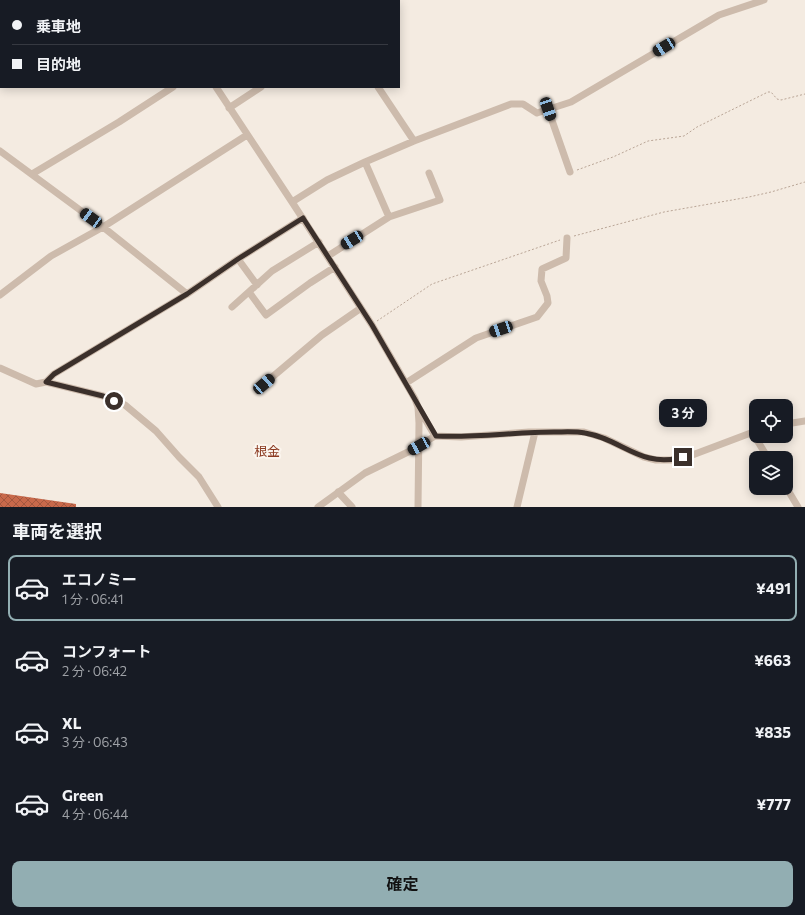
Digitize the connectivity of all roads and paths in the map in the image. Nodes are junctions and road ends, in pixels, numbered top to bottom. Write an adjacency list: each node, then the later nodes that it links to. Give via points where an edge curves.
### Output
1 (764, 0): 8 (street, via 718,14 571,102)
2 (171, 88): 15 (street)
3 (217, 88): 7 (street)
4 (259, 88): 7 (street)
5 (379, 88): 10 (street)
6 (805, 94): 13 (path, via 781,100 768,92 696,127 684,136 648,141)
7 (229, 108): 9 (street)
8 (548, 109): 10 (street, via 537,112 523,104 511,104); 13 (street)
9 (247, 135): 17 (street); 20 (street)
10 (414, 141): 12 (street)
11 (0, 151): 15 (street)
12 (365, 162): 17 (street, via 327,180); 18 (street)
13 (570, 172)
14 (429, 173): 18 (street, via 440,200)
15 (32, 174): 20 (street)
16 (805, 182): 21 (path, via 749,197 664,212)
17 (292, 202): 19 (street)
18 (389, 217): 23 (street)
19 (303, 218): 22 (street); 24 (street)
20 (103, 227): 28 (street); 29 (street, via 51,256)
21 (567, 238): 32 (path, via 432,284); 35 (street, via 566,258 542,269 541,281 548,296 548,303 537,316 476,338)
22 (319, 242): 23 (street); 26 (street, via 272,270)
23 (328, 256): 25 (street)
24 (238, 259): 26 (street); 28 (street)
25 (335, 267): 27 (street, via 266,314); 31 (street)
26 (258, 284): 27 (street)
27 (248, 292): 30 (street)
28 (187, 294): 34 (street, via 54,374)
29 (0, 295)
30 (232, 306)
31 (361, 308): 32 (street); 36 (street, via 322,335)
32 (372, 325): 35 (street)
33 (0, 368): 34 (street, via 36,384)
34 (46, 382): 46 (street, via 103,396 125,405 156,431 199,477)
35 (406, 383): 37 (street)
36 (264, 384)
37 (418, 407): 42 (street); 43 (street)
38 (805, 421): 39 (street)
39 (793, 423)
40 (535, 432): 41 (street, via 584,432 656,460 671,460 695,454); 42 (street, via 461,437); 50 (street)
41 (749, 433)
42 (436, 436): 43 (street)
43 (419, 446): 44 (street, via 365,473); 49 (street)
44 (338, 492): 47 (street); 48 (street)
45 (791, 495): 51 (street)
46 (218, 507)
47 (318, 507)
48 (352, 507)
49 (418, 507)
50 (517, 507)
51 (798, 507)

